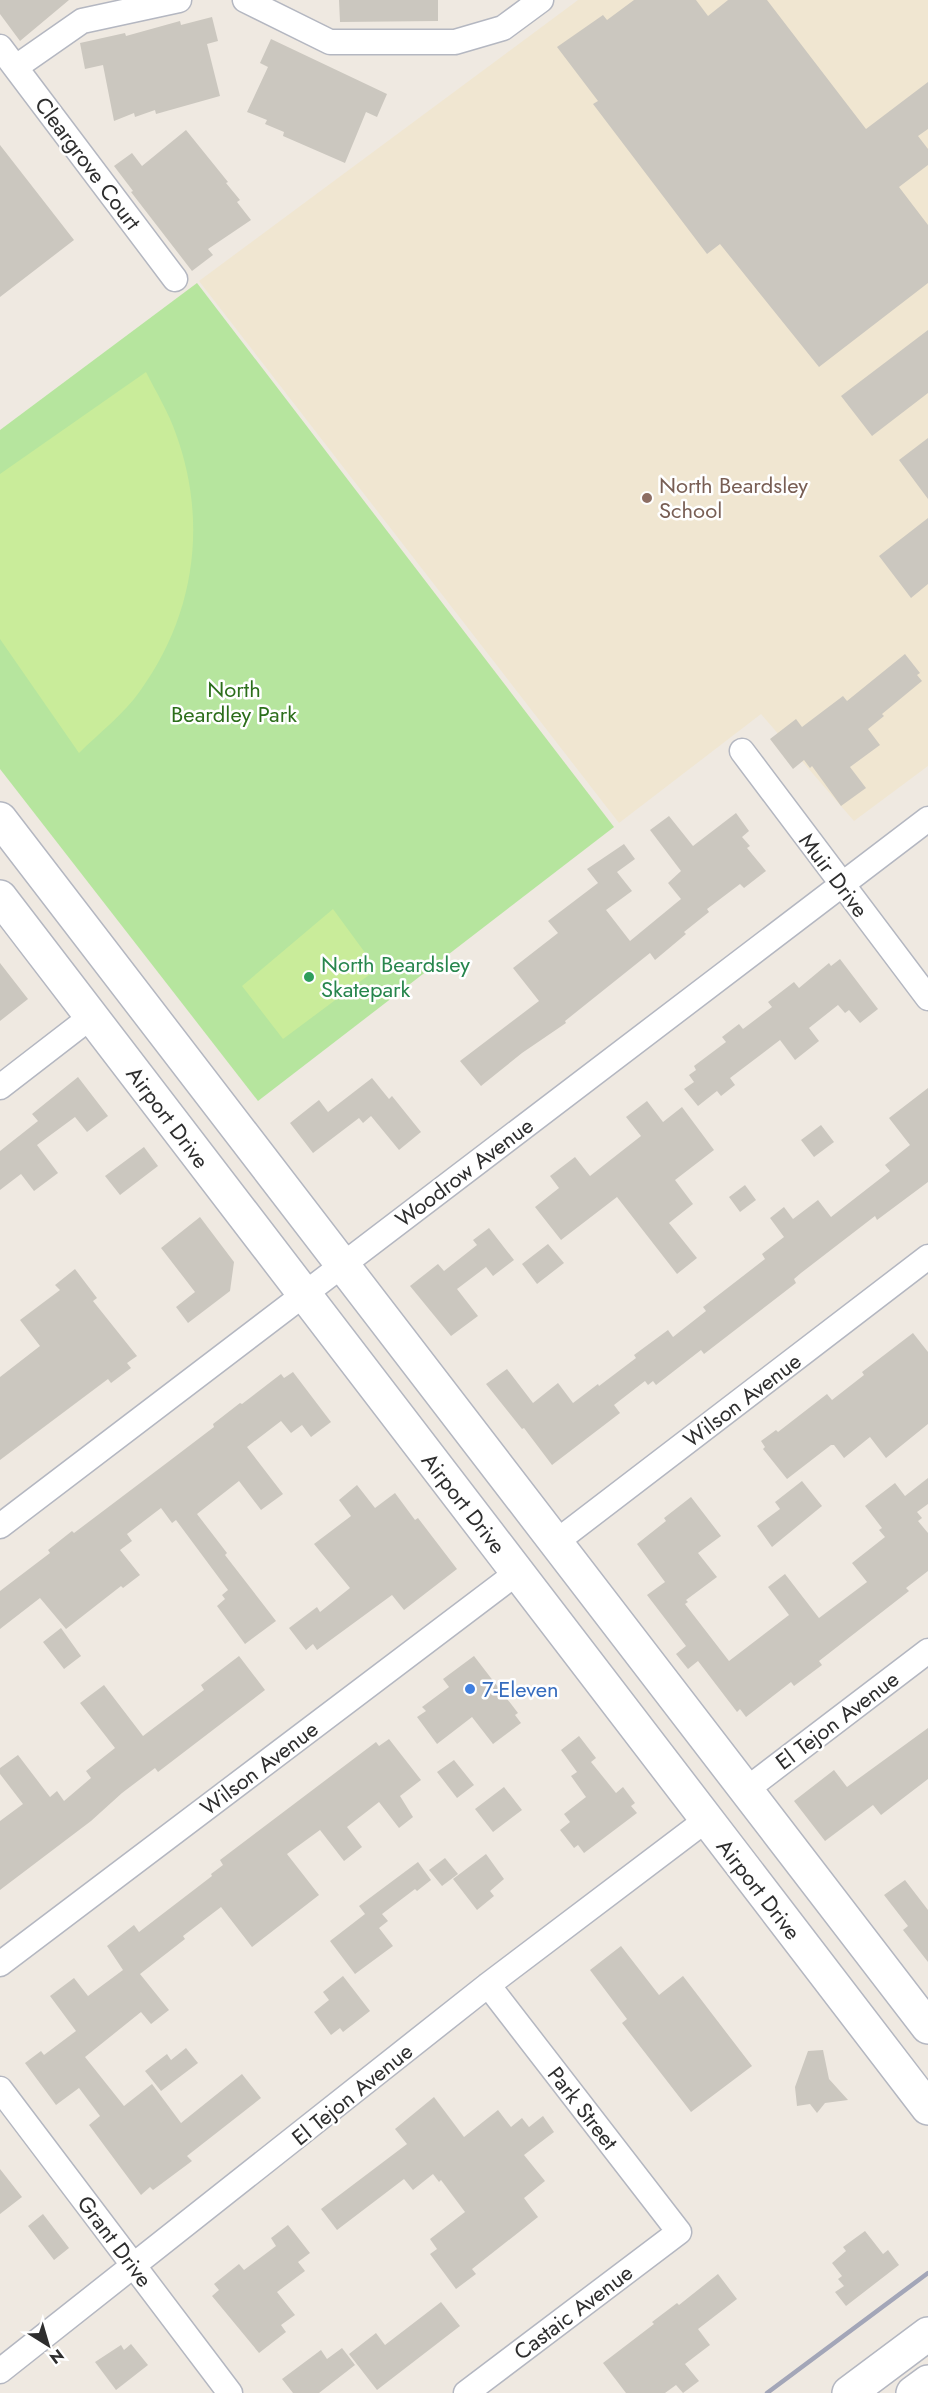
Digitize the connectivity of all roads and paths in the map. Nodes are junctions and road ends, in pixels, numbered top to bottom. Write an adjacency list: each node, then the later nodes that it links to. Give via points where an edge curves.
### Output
1 (179, 0): 5 (street, via 82,21)
2 (245, 0): 3 (street, via 330,42 455,42 503,28)
3 (541, 0)
4 (0, 47): 5 (street, Cleargrove Court)
5 (16, 67): 6 (street, Cleargrove Court)
6 (175, 279)
7 (742, 751): 10 (street, Muir Drive)
8 (0, 819): 16 (main road)
9 (928, 819): 10 (street, Woodrow Avenue)
10 (841, 885): 12 (street, Muir Drive); 16 (street, Woodrow Avenue)
11 (0, 897): 13 (main road, Airport Drive)
12 (928, 998)
13 (92, 1016): 14 (street); 17 (main road, Airport Drive)
14 (0, 1087)
15 (928, 1257): 19 (street, Wilson Avenue)
16 (342, 1265): 17 (street, Woodrow Avenue); 19 (main road)
17 (303, 1295): 18 (street, Woodrow Avenue); 20 (main road, Airport Drive)
18 (0, 1526)
19 (556, 1542): 22 (main road)
20 (518, 1572): 23 (main road, Airport Drive); 24 (street, Wilson Avenue)
21 (928, 1651): 22 (street, El Tejon Avenue)
22 (747, 1789): 26 (main road)
23 (706, 1820): 25 (street, El Tejon Avenue); 28 (main road, Airport Drive)
24 (0, 1964)
25 (488, 1985): 29 (street, Park Street); 30 (street, El Tejon Avenue)
26 (928, 2027)
27 (0, 2089): 30 (street, Grant Drive)
28 (928, 2108)
29 (679, 2232): 35 (street, Castaic Avenue)
30 (135, 2266): 32 (street, El Tejon Avenue); 34 (street, Grant Drive)
31 (928, 2334): 36 (main road)
32 (0, 2372)
33 (928, 2382): 37 (main road)
34 (230, 2393)
35 (466, 2393)
36 (849, 2393)
37 (914, 2393)

